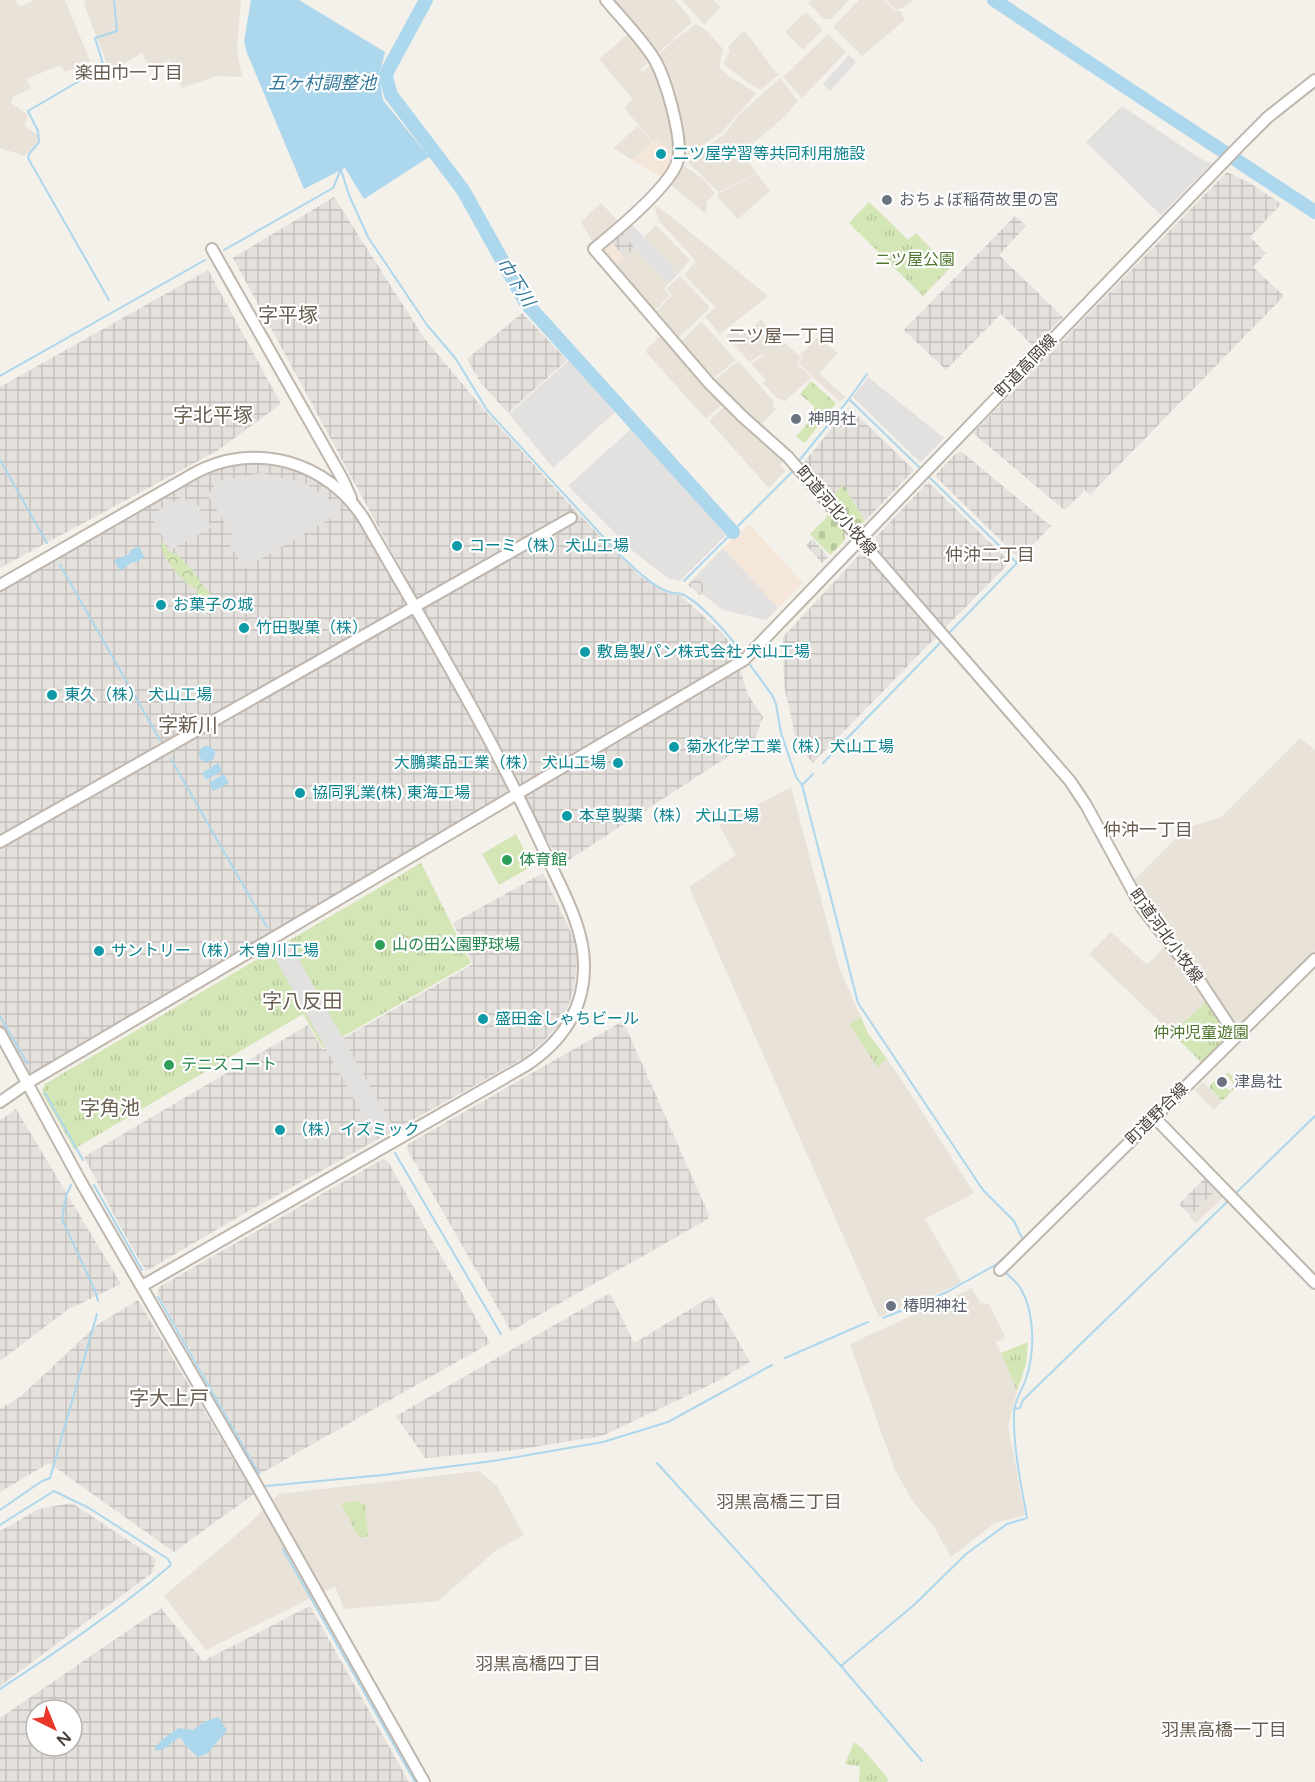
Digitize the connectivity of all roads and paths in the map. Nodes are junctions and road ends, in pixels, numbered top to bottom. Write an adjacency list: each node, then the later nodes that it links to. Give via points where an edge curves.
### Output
1 (606, 0): 6 (street, 町道河北小牧線, via 653,56 663,76 678,132 679,158 669,177 594,249 709,383 788,457)
2 (1315, 80): 6 (street, 町道高岡線, via 1234,150)
3 (212, 249): 4 (street)
4 (353, 504): 7 (street, via 330,482 299,465 262,458 224,461 193,474); 8 (street)
5 (571, 518): 8 (street)
6 (860, 539): 9 (street, 町道高岡線, via 744,660); 13 (street, 町道河北小牧線, via 1070,781 1142,908 1201,983)
7 (0, 585)
8 (415, 607): 9 (street); 10 (street)
9 (519, 794): 14 (street, 町道高岡線); 19 (street, via 582,944 582,991 561,1035 525,1066)
10 (0, 842)
11 (1315, 959): 13 (street, 町道野合線)
12 (0, 1033): 14 (street)
13 (1236, 1036): 16 (street, 町道野合線)
14 (29, 1082): 15 (street, 町道高岡線); 19 (street, via 82,1184)
15 (0, 1101)
16 (1154, 1117): 17 (street, 町道野合線); 18 (street)
17 (1000, 1270)
18 (1315, 1284)
19 (142, 1286): 20 (street)
20 (424, 1782)

